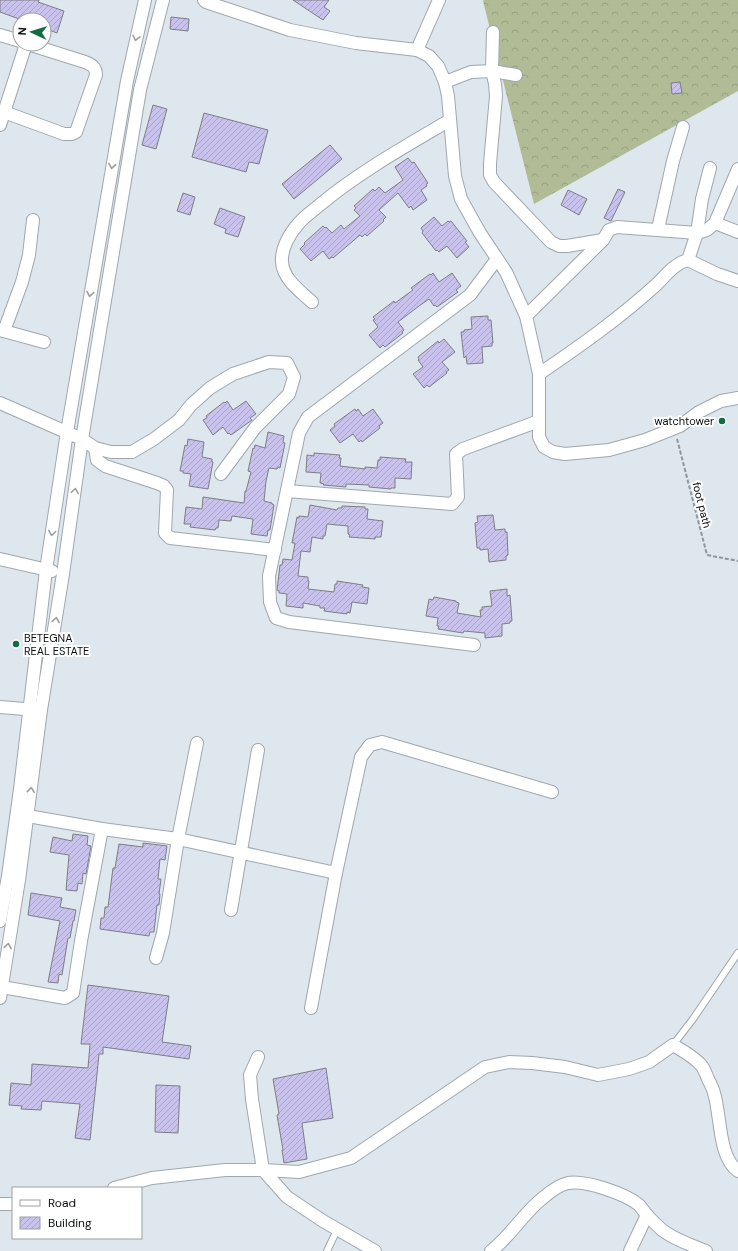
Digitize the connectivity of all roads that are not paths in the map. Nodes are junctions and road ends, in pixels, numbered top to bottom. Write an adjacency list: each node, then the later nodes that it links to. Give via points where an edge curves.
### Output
1 (145, 0): 37 (street, one-way to 37, via 127,81)
2 (163, 0): 38 (street, via 140,90)
3 (204, 0): 8 (street, via 290,30 356,43)
4 (439, 0): 8 (street)
5 (493, 32): 11 (street)
6 (0, 35): 7 (street)
7 (12, 39)
8 (417, 50): 13 (street, via 429,56 438,66)
9 (24, 52): 14 (street)
10 (52, 52): 14 (street, via 85,62 96,70 76,132 64,134)
11 (492, 71): 12 (street); 13 (street, via 471,72); 25 (street, via 496,96 490,174 494,182 551,242 567,246)
12 (516, 75)
13 (445, 82): 15 (street)
14 (4, 112): 16 (street)
15 (450, 120): 26 (street, via 455,176 461,199); 29 (street, via 390,155 337,191 299,222 288,238 282,262 286,277)
16 (0, 125)
17 (683, 127): 22 (street)
18 (710, 168): 24 (street)
19 (738, 169): 21 (street)
20 (33, 220): 31 (street, via 29,255 22,282)
21 (715, 223): 23 (street); 24 (street, via 707,230)
22 (658, 229): 24 (street); 25 (street, via 618,227 609,230)
23 (738, 232)
24 (697, 233): 27 (street)
25 (603, 240): 30 (street)
26 (497, 259): 30 (street, via 506,272); 41 (street, via 470,295 308,417 299,433)
27 (688, 260): 28 (street); 33 (street, via 680,262 600,332)
28 (738, 281)
29 (312, 302)
30 (526, 316): 33 (street)
31 (2, 330): 32 (street)
32 (44, 342)
33 (540, 374): 36 (street)
34 (738, 398): 36 (street, via 699,412 680,426 645,440 609,450 565,454 552,452 544,447 539,437)
35 (0, 403): 37 (street)
36 (539, 421): 41 (street, via 463,449 456,454 458,497 452,504)
37 (67, 432): 38 (street); 44 (street, one-way to 44)
38 (82, 439): 39 (street); 45 (street, one-way to 38)
39 (95, 448): 40 (street, via 111,452 132,452 179,420 210,388 233,374 268,362 288,363 294,377 289,394 255,428); 42 (street, via 96,460 105,466 164,486 167,490 165,533 170,538)
40 (221, 474)
41 (287, 491): 42 (street)
42 (274, 550): 46 (street, via 269,576 270,602 276,618 289,622)
43 (0, 559): 44 (street)
44 (46, 570): 45 (street); 48 (street)
45 (63, 574): 48 (street, one-way to 45)
46 (474, 645)
47 (0, 707): 48 (street)
48 (36, 710): 52 (street, one-way to 48); 56 (street)
49 (197, 743): 54 (street)
50 (258, 750): 58 (street)
51 (552, 792): 59 (street, via 382,742 370,745 361,757)
52 (28, 816): 53 (street); 55 (street)
53 (102, 829): 54 (street); 65 (street, via 72,992 65,998)
54 (178, 839): 58 (street); 64 (street, via 163,933)
55 (25, 841): 56 (street); 60 (street)
56 (12, 846): 57 (street); 60 (street)
57 (0, 852)
58 (241, 852): 59 (street); 61 (street)
59 (336, 873): 66 (street)
60 (9, 876): 62 (street); 65 (street, one-way to 60)
61 (231, 910)
62 (0, 922)
63 (738, 952): 67 (lane)
64 (156, 958)
65 (1, 992)
66 (311, 1008)
67 (673, 1045): 69 (street, via 649,1062 598,1075 532,1062 510,1062 485,1067 351,1158 299,1172); 70 (street, via 702,1066 714,1093 729,1163)
68 (258, 1057): 69 (street, via 250,1075)
69 (263, 1170): 71 (street, via 225,1170 152,1178); 75 (street, via 287,1197)
70 (738, 1171)
71 (118, 1187)
72 (0, 1204): 73 (street)
73 (12, 1204)
74 (647, 1215): 76 (street); 79 (street, via 640,1206 612,1190 568,1183 557,1187 533,1206); 80 (street)
75 (337, 1230): 77 (lane); 78 (street)
76 (686, 1247): 81 (street)
77 (327, 1251)
78 (375, 1251)
79 (492, 1251)
80 (630, 1251)
81 (706, 1251)

